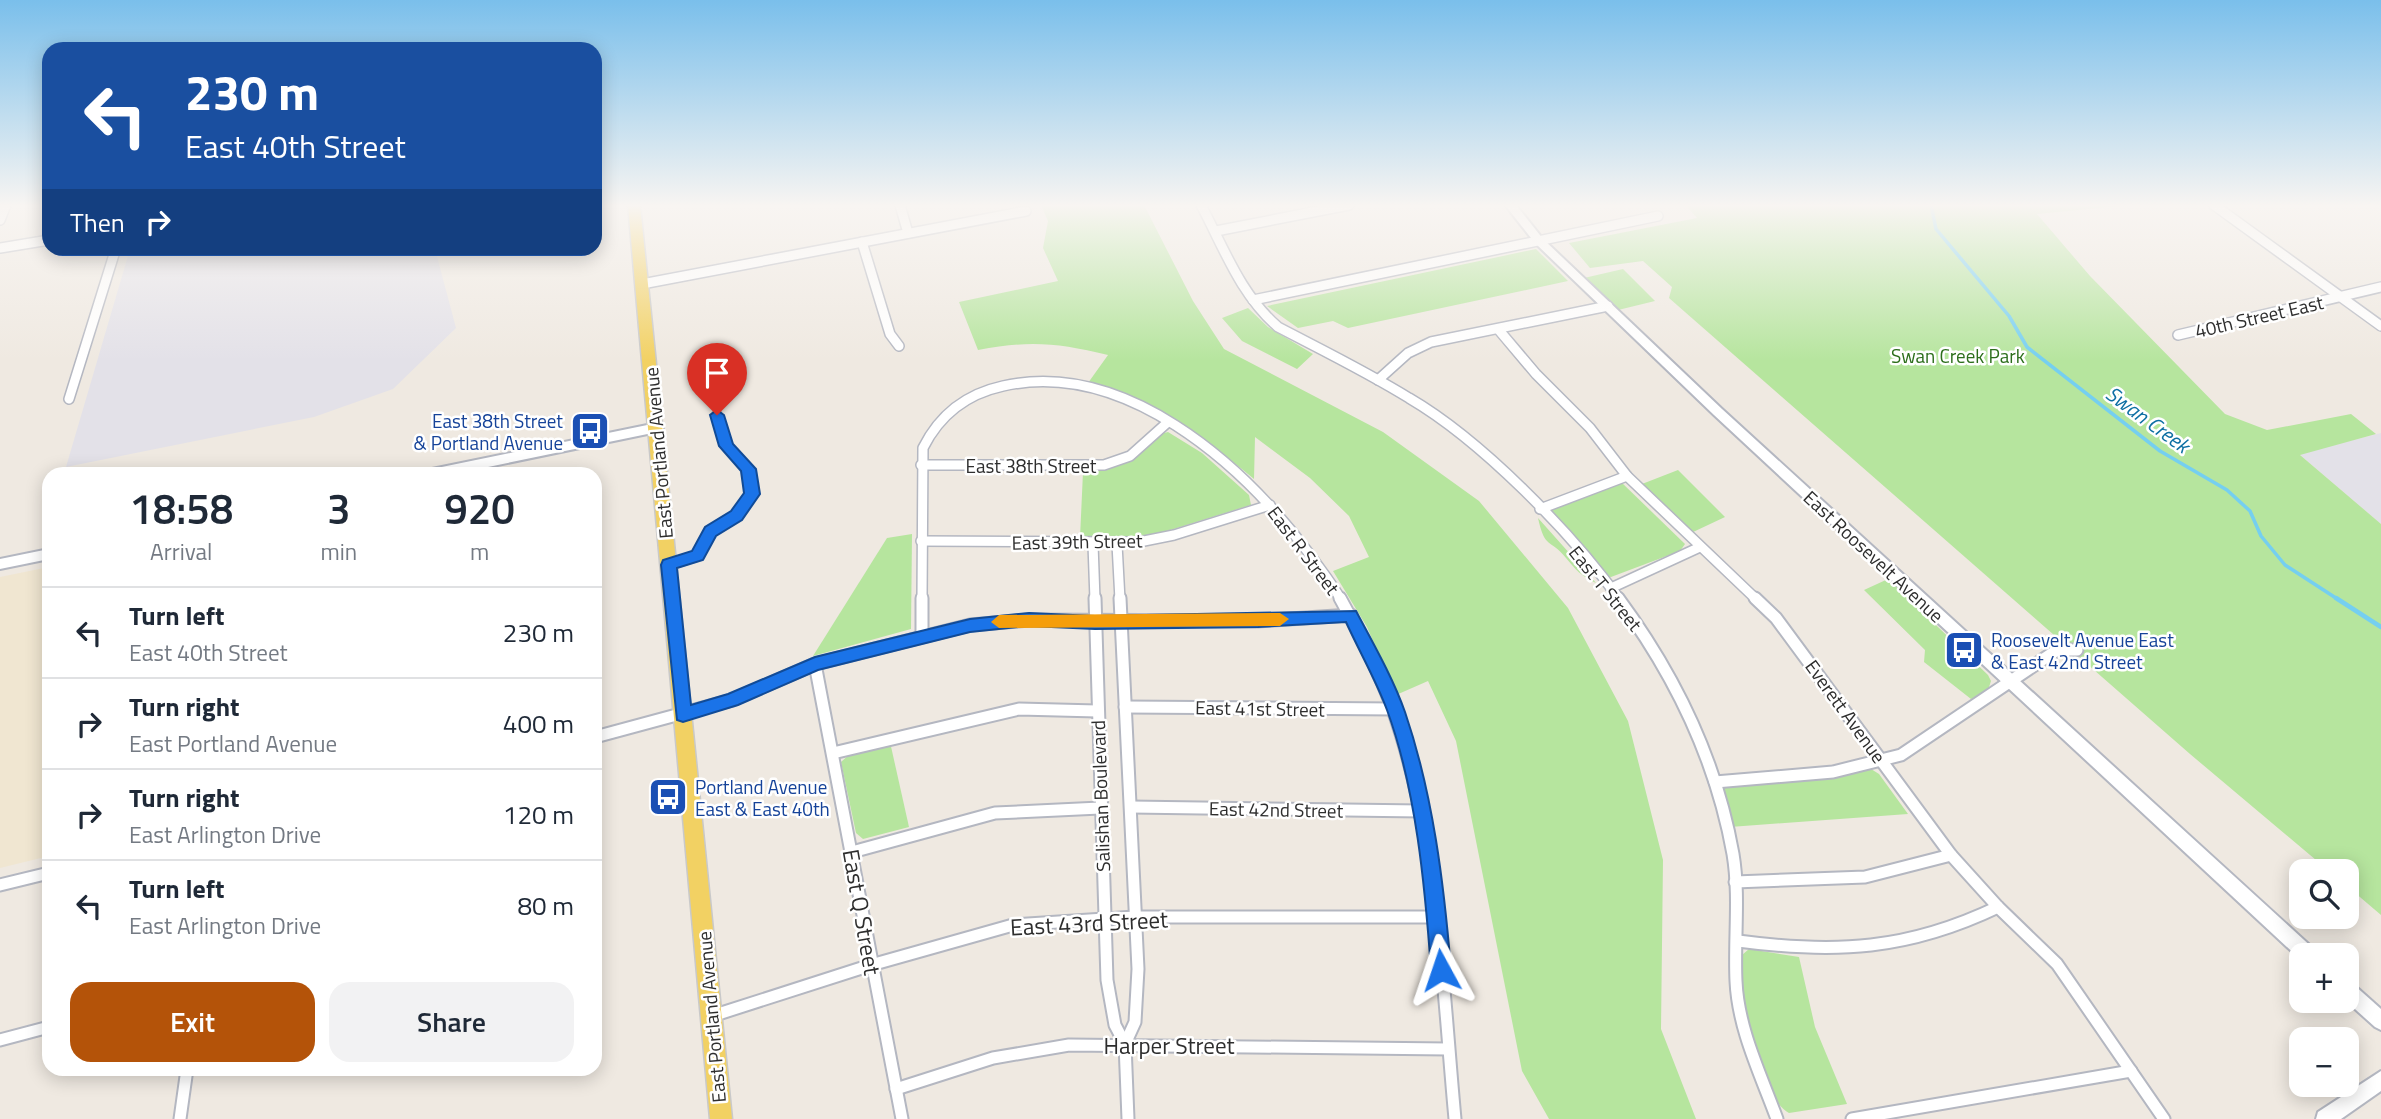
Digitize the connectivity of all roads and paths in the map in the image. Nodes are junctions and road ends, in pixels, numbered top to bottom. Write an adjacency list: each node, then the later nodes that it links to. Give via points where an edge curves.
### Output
1 (113, 257): 19 (street)
2 (639, 257): 9 (main road, East Portland Avenue)
3 (782, 257): 9 (street)
4 (867, 257): 17 (street, via 890,334)
5 (1227, 257): 12 (street, East T Street)
6 (1460, 257): 12 (street)
7 (1556, 257): 13 (street, East Roosevelt Avenue)
8 (2286, 257): 11 (street)
9 (642, 284): 22 (main road, East Portland Avenue)
10 (2381, 288): 11 (street, 40th Street East)
11 (2341, 297): 14 (street); 16 (street, 40th Street East)
12 (1253, 300): 18 (street, East T Street, via 1278,327)
13 (1608, 306): 15 (street); 42 (street, East Roosevelt Avenue)
14 (2381, 326)
15 (1498, 328): 18 (street, via 1419,347 1397,360); 25 (street, Everett Avenue, via 1590,428)
16 (2178, 335)
17 (899, 346)
18 (1378, 380): 27 (street, East T Street, via 1457,429)
19 (69, 399)
20 (717, 415): 34 (street, via 727,446 748,469 752,494 736,516 710,531 697,556)
21 (1168, 422): 23 (street, East 38th Street, via 1130,456 1104,465); 23 (street, East R Street, via 1083,387 1058,381 1017,382 984,391 955,406 931,431); 26 (street, East R Street, via 1217,454)
22 (657, 428): 24 (street); 34 (main road, East Portland Avenue)
23 (921, 465): 28 (street)
24 (466, 467)
25 (1627, 476): 27 (street); 31 (street, Everett Avenue)
26 (1270, 505): 30 (street, East 39th Street, via 1163,538); 36 (street, East R Street, via 1318,562)
27 (1540, 509): 35 (street, East T Street)
28 (921, 541): 29 (street, East 39th Street); 39 (street)
29 (1093, 544): 30 (street, East 39th Street); 37 (street, Salishan Boulevard)
30 (1117, 544): 38 (street, Salishan Boulevard)
31 (1700, 547): 35 (street); 49 (street, Everett Avenue, via 1776,618)
32 (42, 555): 33 (street)
33 (0, 564)
34 (669, 565): 46 (main road, East Portland Avenue)
35 (1611, 588): 50 (street, East T Street, via 1674,682 1696,727)
36 (1351, 615): 38 (street); 44 (street, East R Street)
37 (1095, 622): 38 (street); 39 (street, via 998,622); 45 (street, Salishan Boulevard)
38 (1121, 622): 43 (street, Salishan Boulevard)
39 (922, 636): 41 (street)
40 (2077, 650): 42 (street, via 2057,650)
41 (815, 664): 46 (street, via 732,700); 48 (street, East Q Street)
42 (2010, 683): 49 (street, via 1901,755); 64 (street, East Roosevelt Avenue)
43 (1125, 706): 44 (street, East 41st Street); 51 (street, Salishan Boulevard)
44 (1395, 709): 53 (street, East R Street)
45 (1097, 711): 48 (street, via 1018,709); 52 (street, Salishan Boulevard)
46 (683, 715): 47 (street); 67 (main road, East Portland Avenue)
47 (602, 735)
48 (833, 753): 54 (street, East Q Street)
49 (1883, 762): 50 (street, via 1830,772); 55 (street, Everett Avenue)
50 (1714, 782): 57 (street, East T Street, via 1733,855)
51 (1131, 807): 53 (street, East 42nd Street); 60 (street, Salishan Boulevard)
52 (1100, 808): 54 (street, via 995,813); 61 (street, Salishan Boulevard)
53 (1422, 811): 62 (street, East R Street)
54 (852, 852): 65 (street, East Q Street)
55 (1951, 855): 57 (street, via 1865,877); 59 (street, Everett Avenue)
56 (42, 875): 58 (street)
57 (1735, 882): 63 (street, East T Street)
58 (0, 885)
59 (1997, 907): 63 (street, via 1955,929 1886,946 1819,951); 73 (street, Everett Avenue, via 2057,964)
60 (1135, 917): 61 (street, East 43rd Street); 62 (street, East 43rd Street); 71 (street, Salishan Boulevard, via 1137,997 1133,1029)
61 (1104, 918): 65 (street, East 43rd Street, via 1013,925); 71 (street, Salishan Boulevard, via 1112,1009)
62 (1437, 918): 72 (street, East R Street)
63 (1738, 941): 82 (street, East T Street, via 1736,982 1743,1024)
64 (2295, 943)
65 (871, 965): 67 (street, East 43rd Street); 76 (street, East Q Street)
66 (2359, 1001): 68 (street)
67 (711, 1016): 78 (main road, East Portland Avenue)
68 (2381, 1021)
69 (42, 1029): 70 (street)
70 (0, 1040)
71 (1125, 1044): 72 (street, Harper Street); 76 (street, Harper Street, via 1027,1051); 80 (street, Salishan Boulevard)
72 (1448, 1049): 81 (street, East R Street)
73 (2130, 1071): 83 (street); 84 (street, Everett Avenue)
74 (186, 1076): 77 (street)
75 (2381, 1080): 85 (street)
76 (896, 1089): 79 (street, East Q Street)
77 (180, 1119)
78 (721, 1119)
79 (902, 1119)
80 (1128, 1119)
81 (1455, 1119)
82 (1777, 1119)
83 (1852, 1119)
84 (2164, 1119)
85 (2325, 1119)

